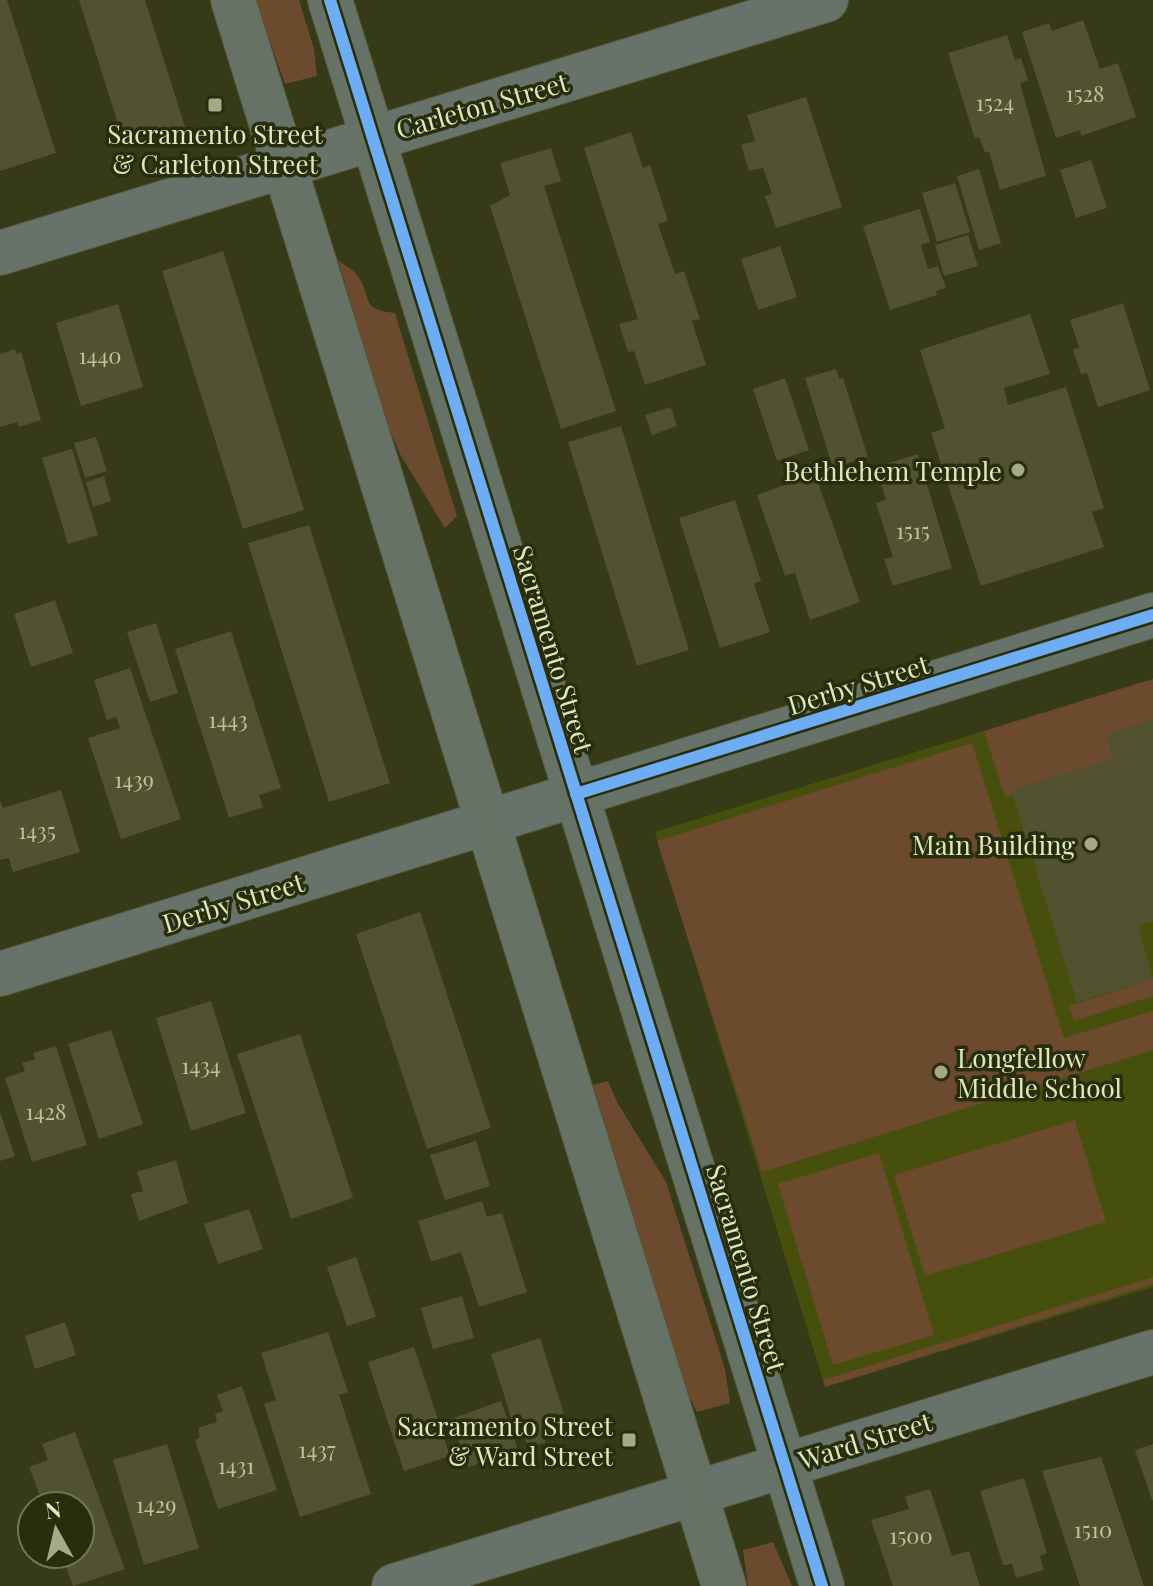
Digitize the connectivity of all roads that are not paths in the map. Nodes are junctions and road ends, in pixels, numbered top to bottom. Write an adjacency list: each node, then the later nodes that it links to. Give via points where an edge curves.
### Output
1 (233, 0): 5 (street)
2 (330, 0): 4 (street, Sacramento Street)
3 (826, 0): 4 (street, Carleton Street)
4 (372, 137): 5 (street, Carleton Street); 8 (street, Sacramento Street)
5 (283, 163): 6 (street, Carleton Street); 9 (street)
6 (0, 253)
7 (1153, 615): 8 (street, Derby Street)
8 (576, 794): 9 (street, Derby Street); 12 (street, Sacramento Street)
9 (488, 822): 10 (street, Derby Street); 13 (street)
10 (0, 974)
11 (1153, 1352): 12 (street, Ward Street)
12 (785, 1465): 13 (street, Ward Street); 16 (street, Sacramento Street)
13 (695, 1493): 14 (street, Ward Street); 15 (street)
14 (394, 1586)
15 (724, 1586)
16 (822, 1586)

